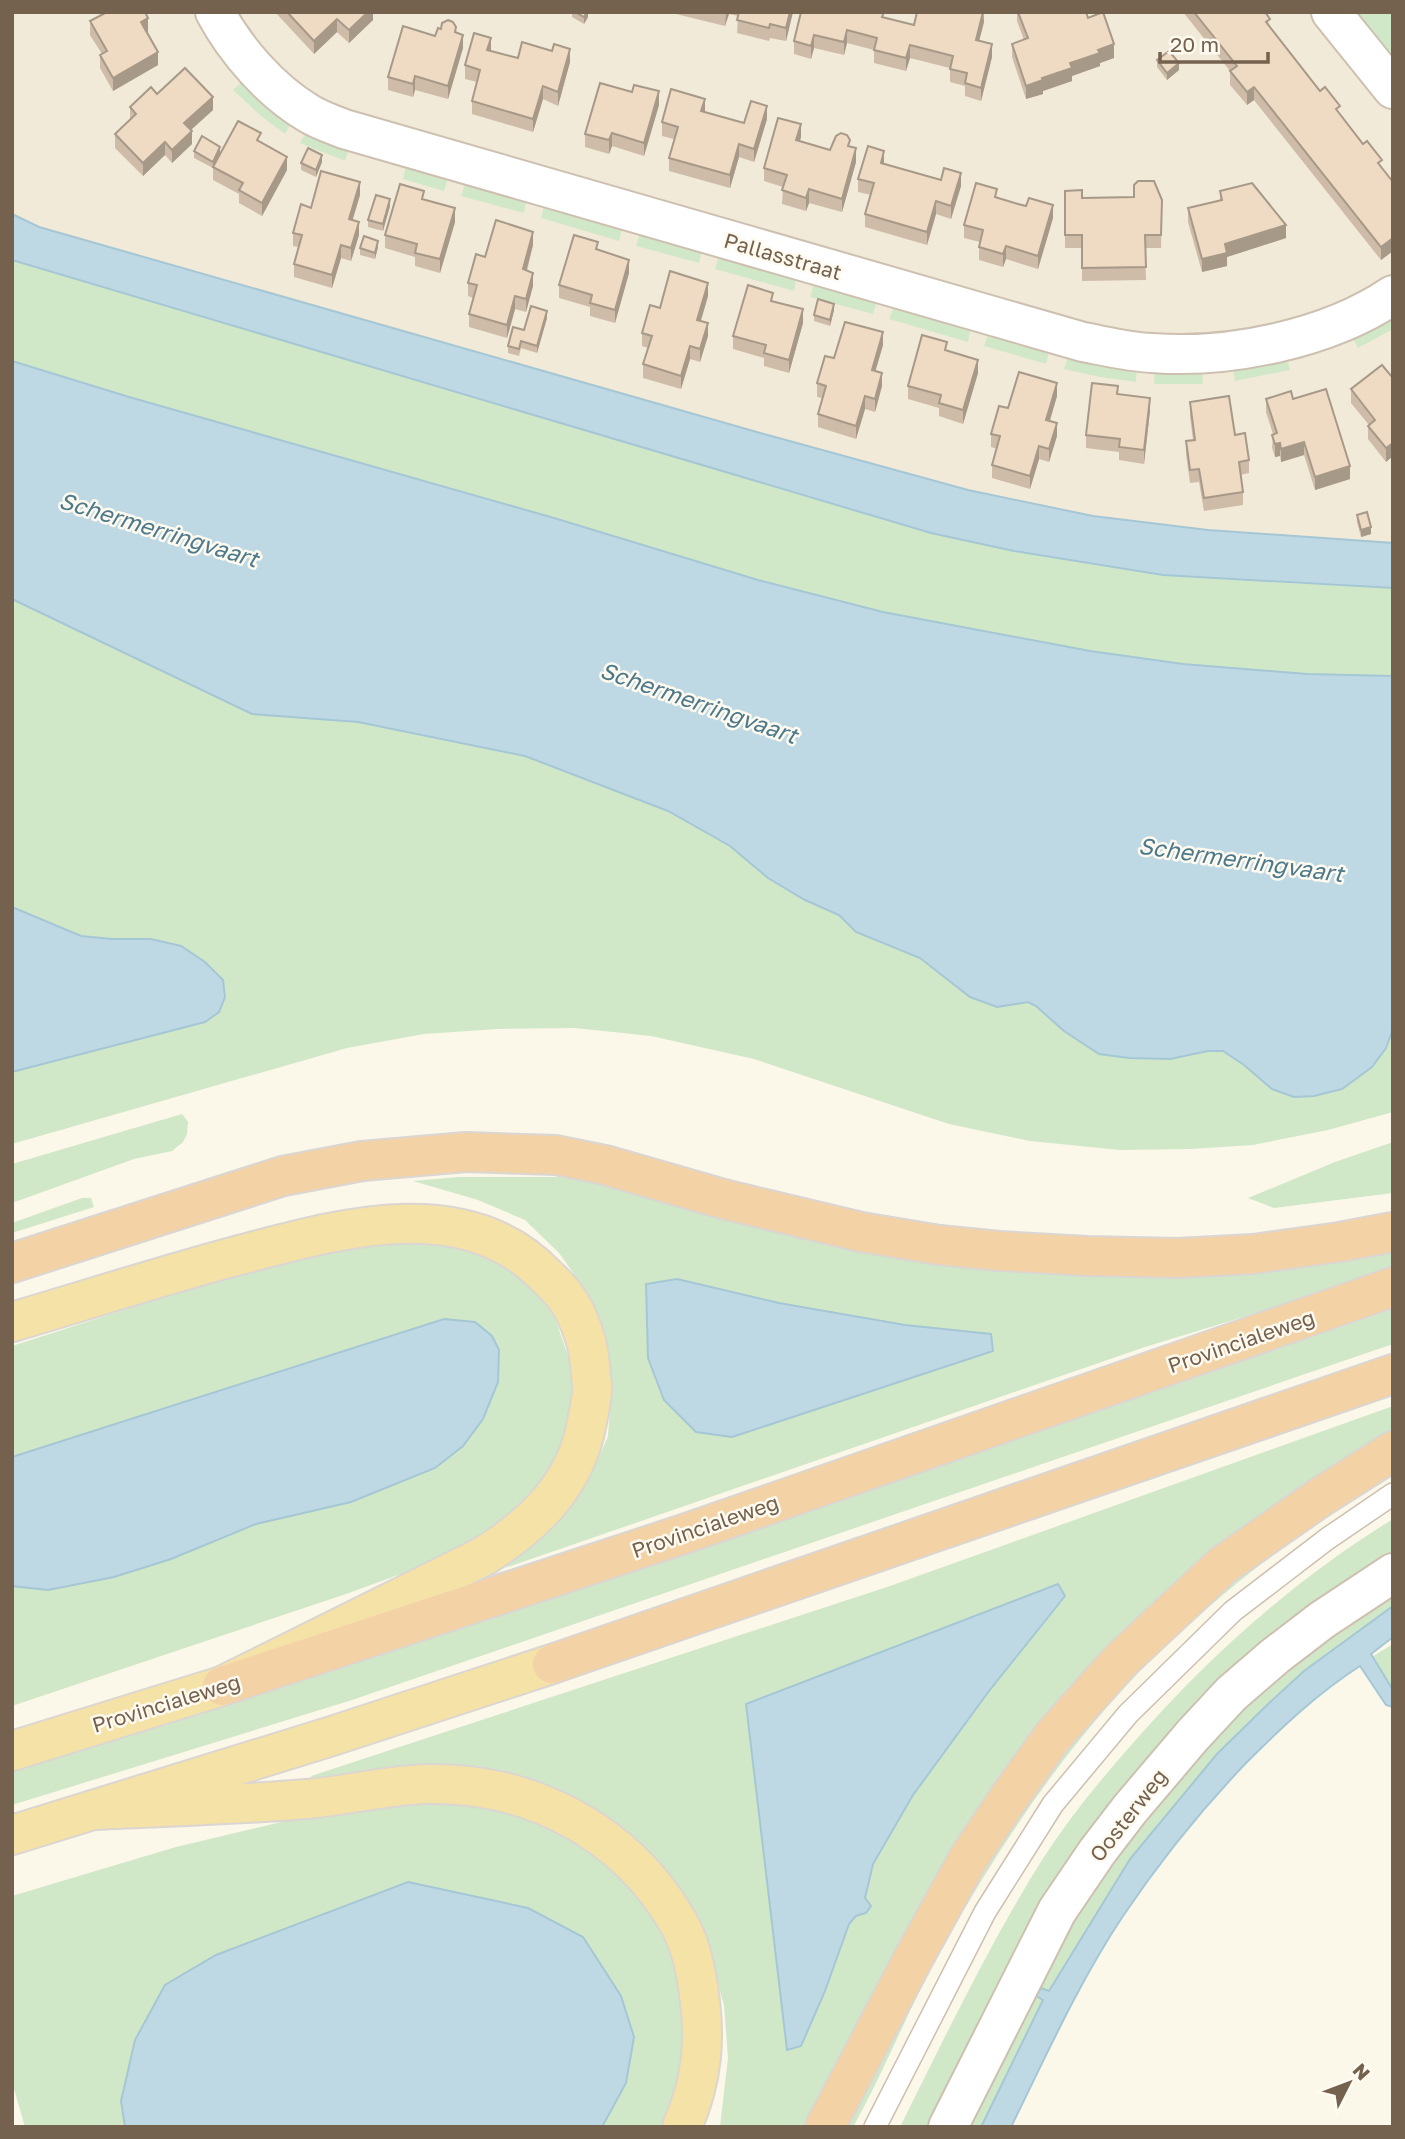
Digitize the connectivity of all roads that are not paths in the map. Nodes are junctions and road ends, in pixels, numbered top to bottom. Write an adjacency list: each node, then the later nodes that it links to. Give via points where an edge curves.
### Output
1 (215, 12): 4 (street, Pallasstraat, via 245,57 277,90 309,114 344,129 1083,342 1151,354 1251,349 1337,323 1371,310)
2 (1331, 12): 3 (street)
3 (1393, 89)
4 (1393, 295)
5 (1393, 1231): 6 (highway, via 1253,1254 1178,1258 999,1251 861,1232 605,1165 556,1156 466,1152 362,1161 283,1176)
6 (12, 1263)
7 (1393, 1287): 14 (highway, Provincialeweg, via 677,1536)
8 (12, 1322): 14 (main road, via 315,1235 426,1222 505,1243 565,1296 586,1339 593,1392 584,1440 570,1474 541,1513 484,1556)
9 (1393, 1374): 13 (highway)
10 (1393, 1451): 19 (highway, via 1223,1565 1120,1661 1053,1736 968,1859)
11 (1393, 1494): 20 (lane, via 1233,1611 1128,1714 1053,1804 985,1912)
12 (1393, 1573): 21 (street, Oosterweg, via 1322,1620 1231,1695 1130,1809 1057,1911)
13 (552, 1664): 16 (main road)
14 (222, 1686): 15 (main road, Provincialeweg)
15 (12, 1751)
16 (95, 1810): 17 (main road); 18 (main road, via 317,1798 428,1784 471,1786 523,1797 556,1810 596,1832 636,1864 665,1899 687,1938 703,2021 703,2052)
17 (12, 1835)
18 (682, 2127)
19 (825, 2127)
20 (875, 2127)
21 (948, 2127)

